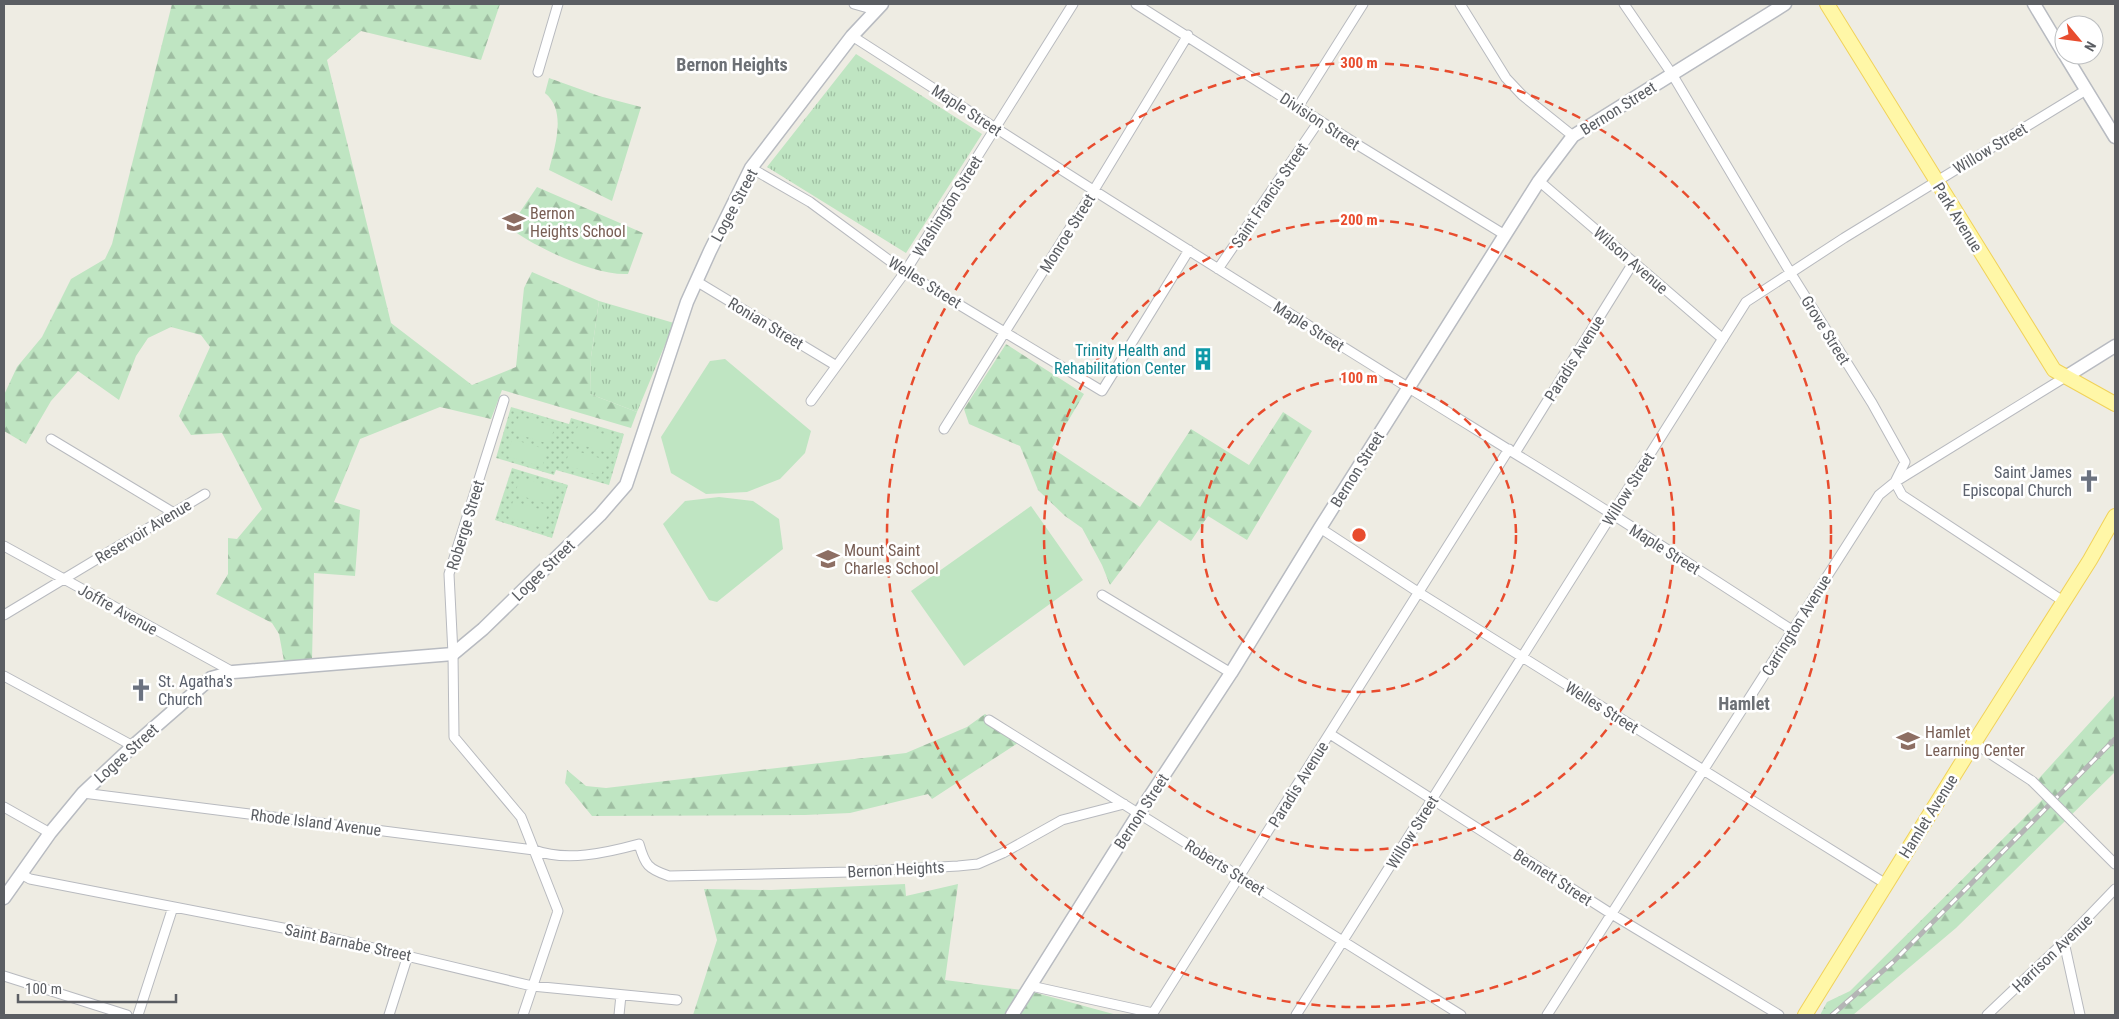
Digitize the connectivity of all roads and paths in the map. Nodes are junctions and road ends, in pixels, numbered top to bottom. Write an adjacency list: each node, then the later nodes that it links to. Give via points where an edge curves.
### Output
1 (558, 4): 16 (street)
2 (854, 4): 11 (street)
3 (1073, 4): 21 (street, Washington Street)
4 (1136, 4): 12 (street, Division Street)
5 (1363, 4): 19 (street)
6 (1460, 4): 22 (street, via 1506,78 1522,95)
7 (1624, 4): 17 (street, Grove Street)
8 (1785, 4): 17 (street, Bernon Street)
9 (1827, 4): 26 (main road, Park Avenue)
10 (2034, 4): 14 (street)
11 (879, 7): 13 (street, Logee Street)
12 (1188, 35): 19 (street, Division Street); 27 (street, Monroe Street)
13 (852, 36): 21 (street, Maple Street); 24 (street, Logee Street)
14 (2054, 37)
15 (2071, 65): 18 (street)
16 (538, 72)
17 (1672, 74): 22 (street, Bernon Street); 33 (street, Grove Street)
18 (2086, 90): 23 (street); 26 (street, Willow Street)
19 (1298, 107): 20 (street, Division Street)
20 (1319, 121): 28 (street, Division Street); 31 (street, Saint Francis Street)
21 (996, 129): 27 (street, Maple Street); 32 (street, Washington Street)
22 (1574, 136): 25 (street, Bernon Street)
23 (2115, 137)
24 (751, 168): 32 (street, Welles Street, via 810,202); 34 (street, Logee Street)
25 (1540, 181): 28 (street, Bernon Street); 30 (street, Wilson Avenue)
26 (1936, 182): 33 (street, Willow Street); 39 (main road, Park Avenue, via 2054,370)
27 (1094, 190): 29 (street, Maple Street); 35 (street, Monroe Street)
28 (1505, 236): 40 (street, Bernon Street)
29 (1189, 250): 31 (street, Maple Street); 35 (street, Welles Street, via 1102,391)
30 (1633, 263): 36 (street, Wilson Avenue); 46 (street, Paradis Avenue)
31 (1218, 269): 40 (street, Maple Street)
32 (906, 272): 35 (street, Welles Street); 38 (street, Washington Street)
33 (1790, 272): 36 (street, Willow Street, via 1746,302); 47 (street, Grove Street, via 1905,462)
34 (696, 281): 38 (street, Ronian Street); 60 (street, Logee Street, via 626,484 593,522)
35 (1006, 332): 44 (street, Monroe Street)
36 (1723, 339): 50 (street, Willow Street)
37 (2115, 346): 39 (street, Carrington Avenue)
38 (836, 365): 42 (street, Washington Street)
39 (2067, 376): 43 (main road, Park Avenue); 47 (street, Carrington Avenue)
40 (1408, 389): 46 (street, Maple Street); 52 (street, Bernon Street)
41 (504, 400): 60 (street, Roberge Street, via 449,574)
42 (811, 401)
43 (2115, 404)
44 (944, 429)
45 (51, 439): 49 (street)
46 (1512, 451): 50 (street, Maple Street); 55 (street, Paradis Avenue)
47 (1895, 482): 57 (street, via 1902,495); 59 (street, Carrington Avenue, via 1879,494)
48 (205, 494): 49 (street, Reservoir Avenue)
49 (174, 513): 54 (street, Reservoir Avenue)
50 (1611, 515): 59 (street, Maple Street); 61 (street, Willow Street)
51 (2115, 516): 57 (main road, Hamlet Avenue)
52 (1320, 528): 55 (street, Welles Street); 63 (street, Bernon Street)
53 (4, 546): 54 (street, Joffre Avenue)
54 (63, 579): 58 (street, Reservoir Avenue); 62 (street, Joffre Avenue)
55 (1418, 592): 61 (street, Welles Street); 66 (street, Paradis Avenue)
56 (1102, 595): 63 (street)
57 (2063, 601): 67 (main road, Hamlet Avenue)
58 (4, 615)
59 (1792, 630): 69 (street, Carrington Avenue)
60 (453, 654): 62 (street, Logee Street); 76 (street, Roberge Street, via 454,737 521,817)
61 (1523, 657): 69 (street, Welles Street); 71 (street, Willow Street)
62 (233, 672): 68 (street, Logee Street, via 211,678)
63 (1231, 673): 74 (street, Bernon Street)
64 (4, 676): 68 (street)
65 (989, 720): 72 (street, Roberts Street)
66 (1330, 734): 71 (street, Bennett Street); 80 (street, Paradis Avenue)
67 (1974, 743): 78 (street, bridge, via 2032,781); 81 (main road, Hamlet Avenue)
68 (133, 746): 70 (street, Logee Street)
69 (1704, 771): 81 (street, Welles Street); 85 (street, Carrington Avenue)
70 (83, 793): 75 (street, Logee Street); 76 (street, Rhode Island Avenue)
71 (1432, 800): 85 (street, Bennett Street); 86 (street, Willow Street)
72 (1124, 804): 74 (street, Roberts Street); 77 (street, Bernon Heights, via 1062,820 1003,853 971,864 850,872 669,876 655,871 644,861 639,844 605,853)
73 (4, 808): 75 (street)
74 (1139, 813): 80 (street, Roberts Street); 91 (street, Bernon Street)
75 (50, 833): 79 (street, Logee Street)
76 (534, 850): 77 (street, Rhode Island Avenue); 90 (street, Roberge Street, via 558,911)
77 (548, 855)
78 (2115, 864)
79 (21, 874): 83 (street, Logee Street); 84 (street, Saint Barnabe Street, via 30,879)
80 (1240, 877): 86 (street, Roberts Street); 91 (street, Paradis Avenue, via 1153,1013)
81 (1886, 884): 104 (main road, Hamlet Avenue)
82 (2115, 890): 87 (street, Harrison Avenue)
83 (4, 898)
84 (173, 907): 88 (street, Saint Barnabe Street); 95 (street)
85 (1610, 914): 102 (street, Carrington Avenue); 103 (street, Bennett Street)
86 (1343, 941): 100 (street, Willow Street); 101 (street, Roberts Street)
87 (2064, 942): 105 (street, Harrison Avenue); 106 (street)
88 (408, 955): 90 (street, Saint Barnabe Street); 96 (street)
89 (4, 976): 94 (street)
90 (532, 986): 92 (street, Saint Barnabe Street); 97 (street, Roberge Street)
91 (1031, 986): 99 (street, Bernon Street)
92 (620, 995): 93 (street, Saint Barnabe Street); 98 (street)
93 (676, 1000)
94 (127, 1015)
95 (138, 1015)
96 (390, 1015)
97 (523, 1015)
98 (619, 1015)
99 (1012, 1015)
100 (1296, 1015)
101 (1461, 1015)
102 (1546, 1015)
103 (1779, 1015)
104 (1805, 1015)
105 (1987, 1015)
106 (2080, 1015)

